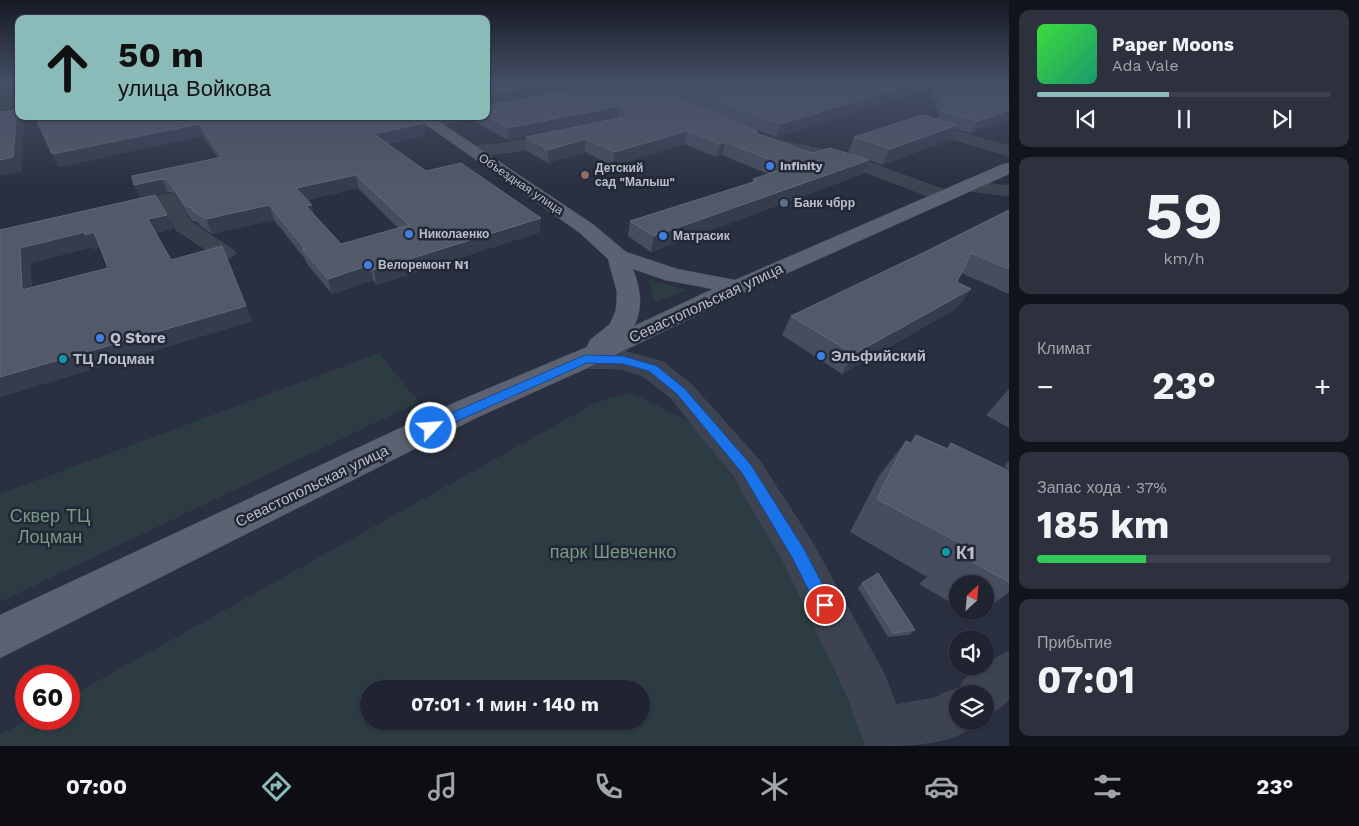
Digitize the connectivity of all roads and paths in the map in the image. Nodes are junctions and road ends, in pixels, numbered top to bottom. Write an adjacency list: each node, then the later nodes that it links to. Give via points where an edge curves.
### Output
1 (426, 120): 5 (main road, Объездная улица)
2 (917, 124): 6 (street)
3 (571, 130): 5 (street, via 504,148)
4 (747, 133): 10 (street, via 778,145 843,158)
5 (469, 148): 13 (main road, Объездная улица, via 587,229)
6 (1009, 151)
7 (1009, 168): 8 (main road, Севастопольская улица)
8 (969, 186): 9 (street); 10 (main road, Севастопольская улица)
9 (1009, 191)
10 (944, 196): 14 (main road, Севастопольская улица)
11 (102, 214): 12 (street, via 168,199 183,226)
12 (225, 253)
13 (618, 257): 14 (main road, Объездная улица, via 673,275); 15 (main road, via 630,305 620,328)
14 (737, 287): 15 (main road, Севастопольская улица)
15 (585, 359): 16 (main road, Севастопольская улица, via 466,410); 20 (street, via 623,360 653,369 681,392 747,469 799,554 868,690)
16 (0, 637)
17 (1009, 673): 18 (street)
18 (992, 685)
19 (949, 716): 20 (street)
20 (887, 738)

